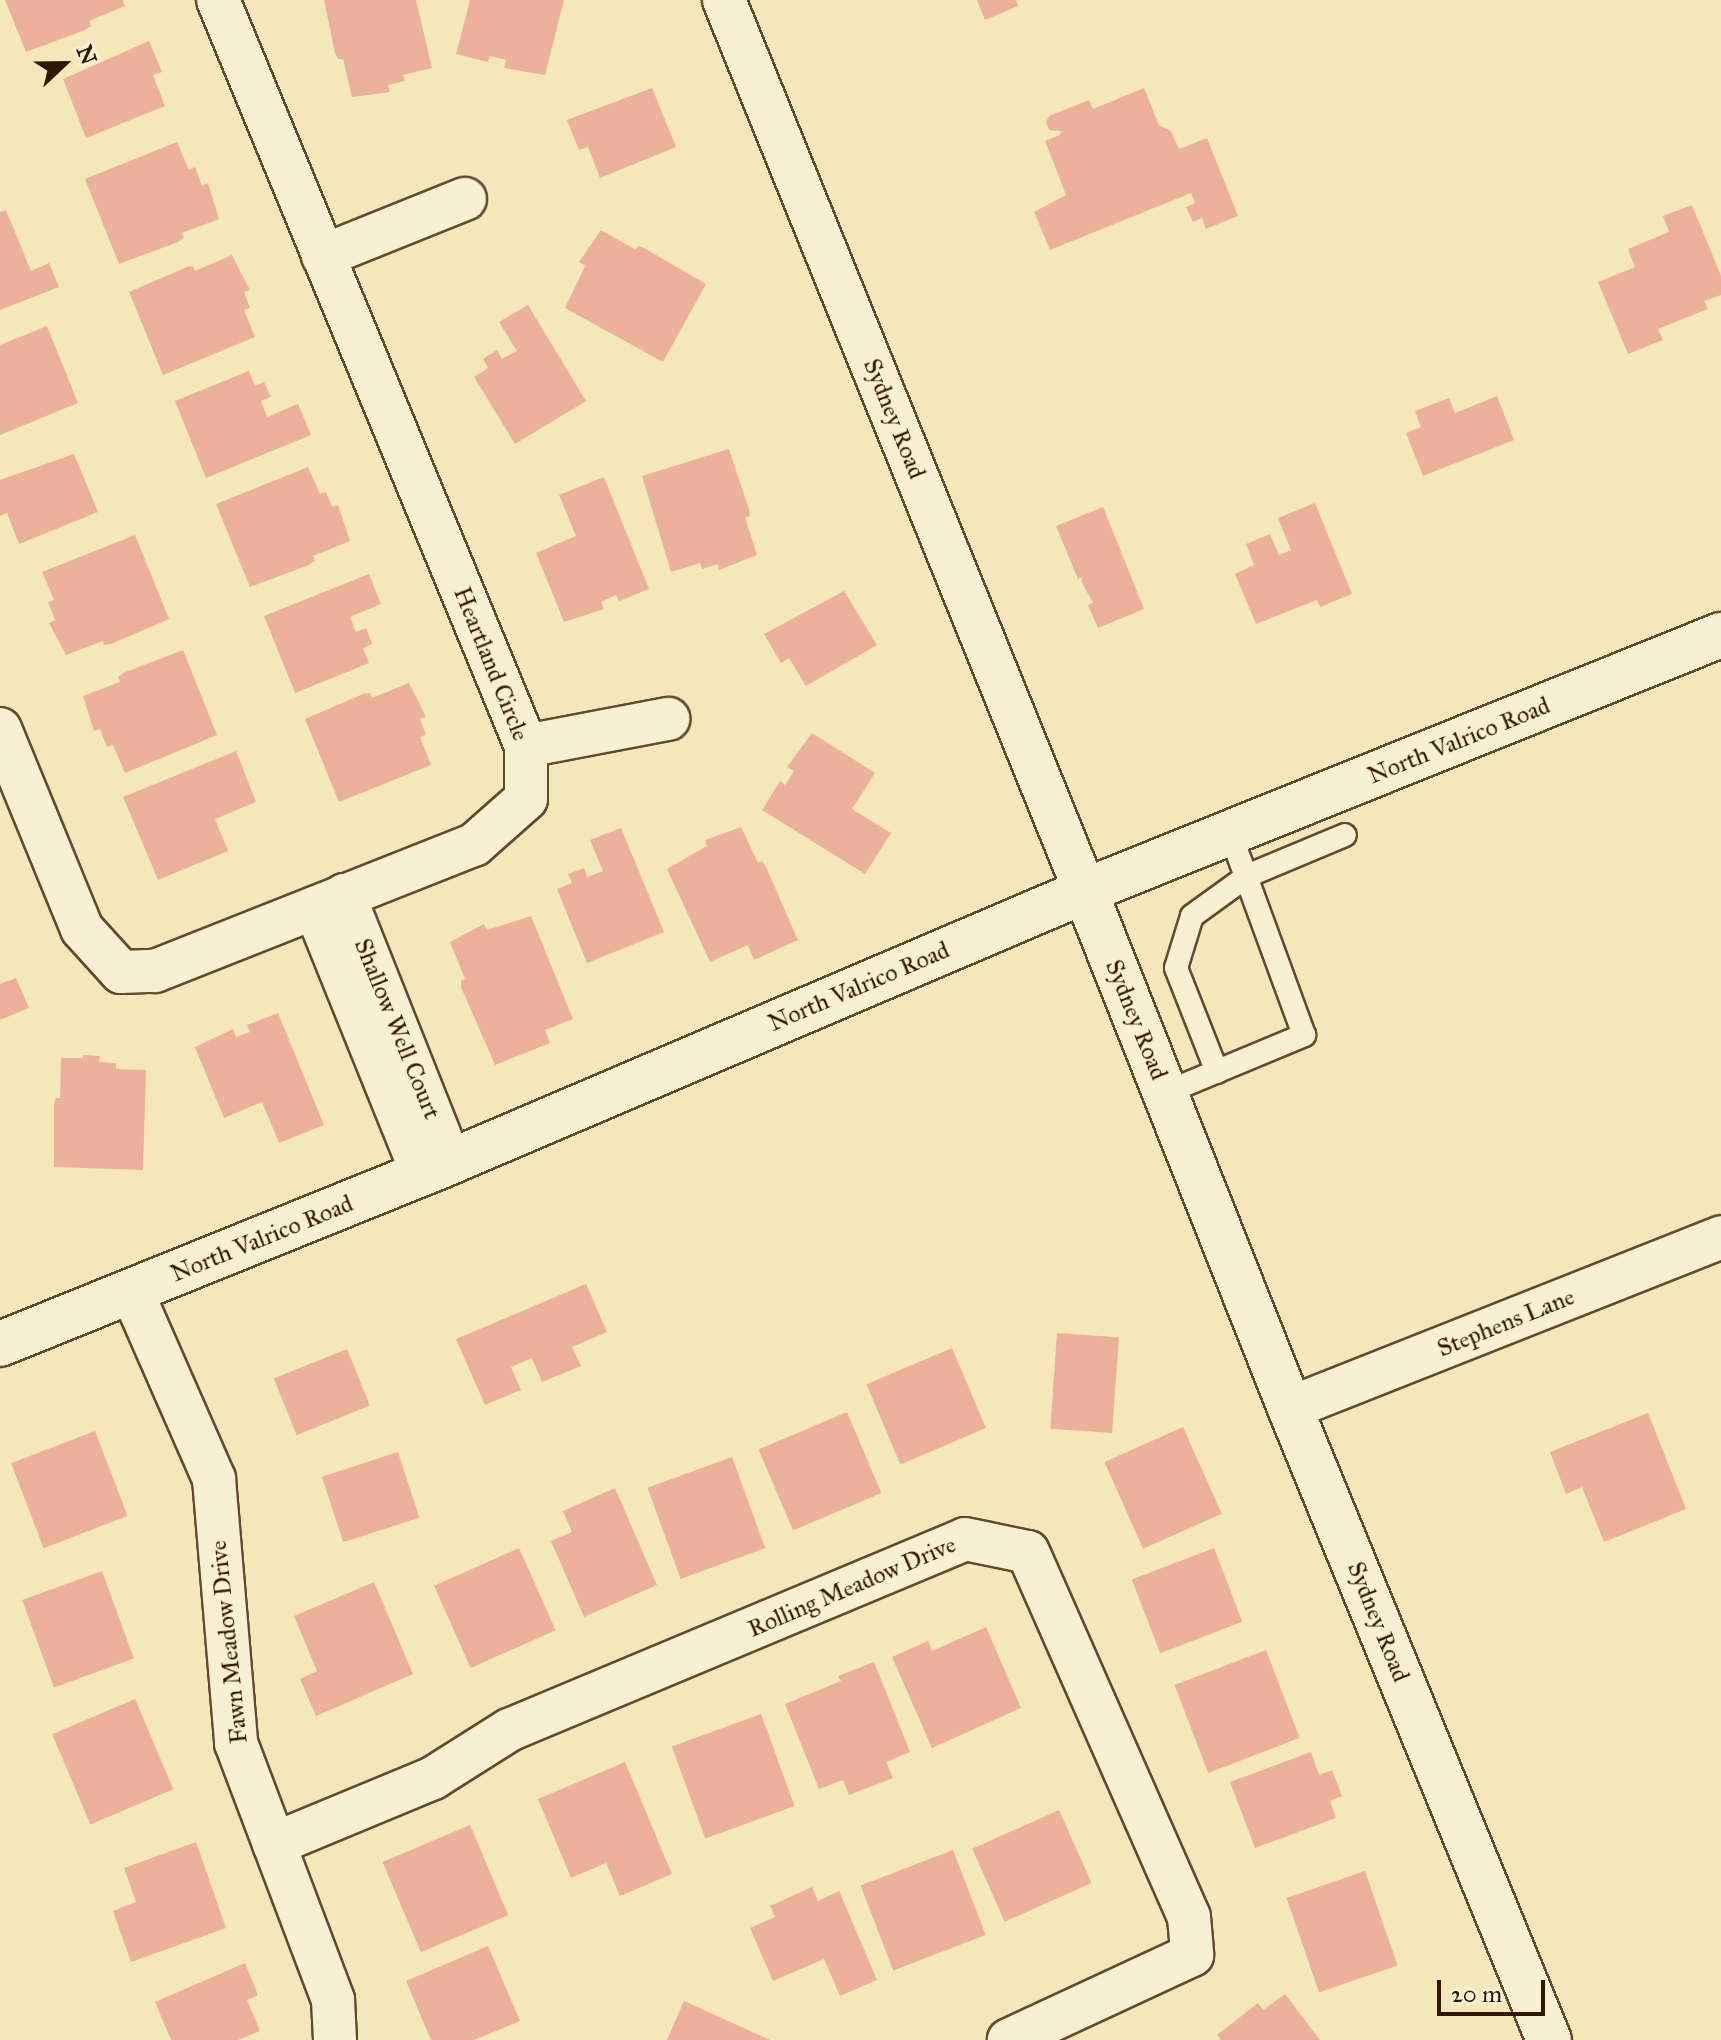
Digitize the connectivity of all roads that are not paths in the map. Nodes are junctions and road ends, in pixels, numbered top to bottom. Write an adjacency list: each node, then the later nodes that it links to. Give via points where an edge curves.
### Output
1 (218, 0): 4 (street, Heartland Circle)
2 (724, 0): 12 (street, Sydney Road)
3 (465, 199): 4 (street)
4 (323, 256): 8 (street, Heartland Circle)
5 (1721, 635): 9 (street, North Valrico Road)
6 (668, 719): 8 (street)
7 (0, 729): 13 (street, Heartland Circle, via 82,929 121,972 155,971)
8 (526, 746): 13 (street, Heartland Circle, via 526,799 474,845)
9 (1230, 833): 11 (lane); 12 (street, North Valrico Road)
10 (1345, 835): 11 (lane)
11 (1247, 876): 14 (lane, via 1192,916 1176,968); 14 (lane, via 1304,1035)
12 (1085, 891): 15 (street, Sydney Road); 16 (street, North Valrico Road)
13 (330, 902): 16 (street, Shallow Well Court)
14 (1217, 1072): 15 (lane)
15 (1165, 1093): 20 (street, Sydney Road)
16 (436, 1168): 18 (street, North Valrico Road)
17 (1721, 1237): 20 (street, Stephens Lane)
18 (132, 1292): 19 (street, North Valrico Road); 21 (street, Fawn Meadow Drive, via 214,1479 236,1743)
19 (0, 1344)
20 (1290, 1408): 24 (street, Sydney Road)
21 (274, 1844): 22 (street, Fawn Meadow Drive, via 333,2000); 23 (street, Rolling Meadow Drive, via 433,1778 509,1730 965,1539 1028,1552 1189,1917 1192,1955)
22 (335, 2040)
23 (1009, 2040)
24 (1549, 2040)

